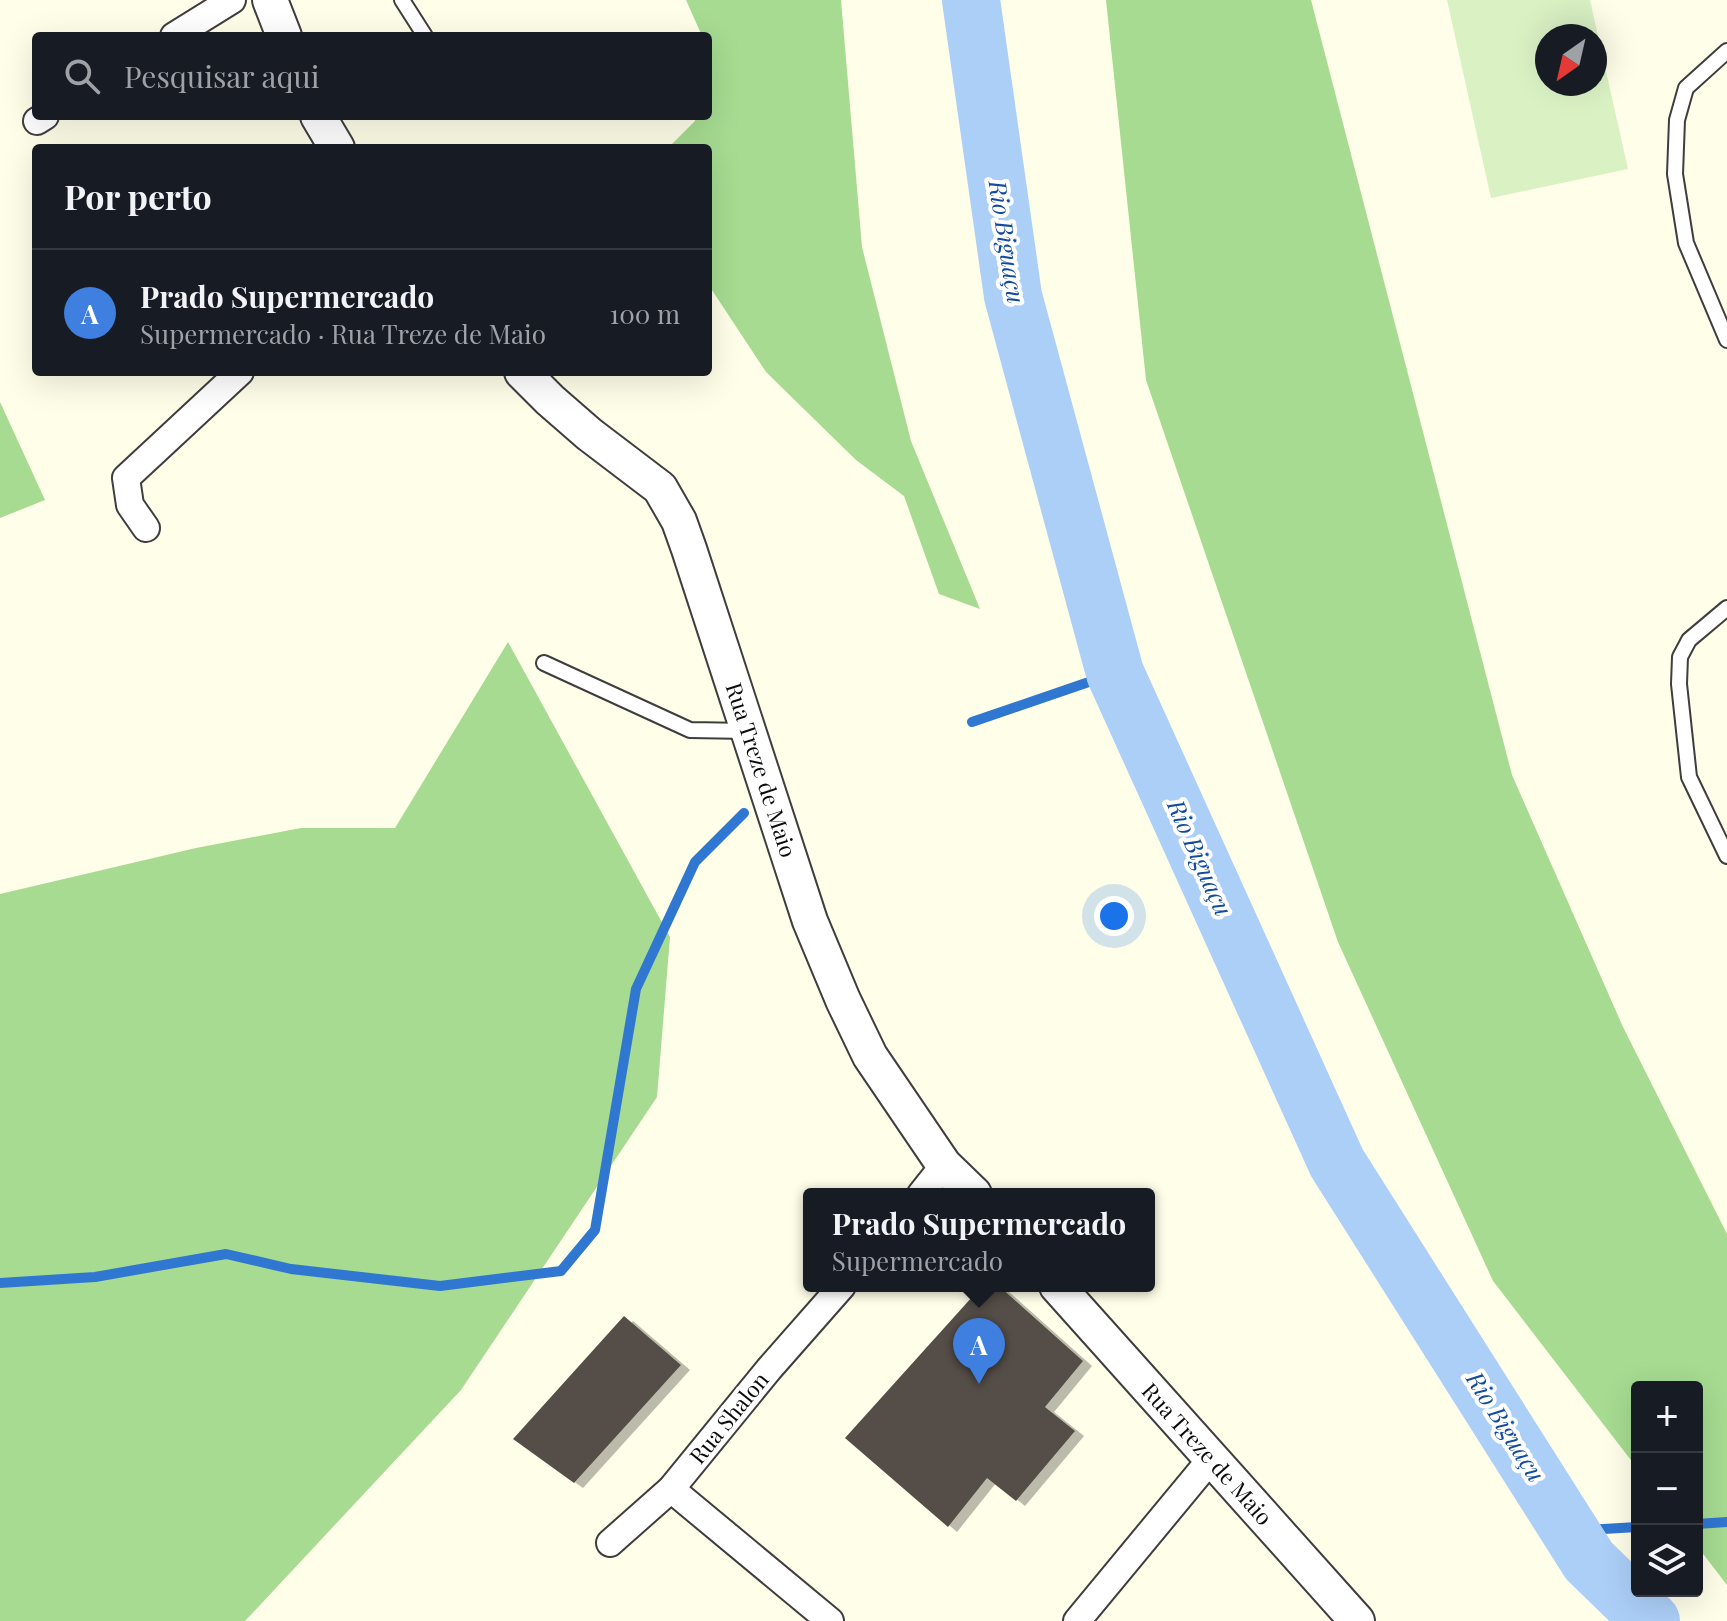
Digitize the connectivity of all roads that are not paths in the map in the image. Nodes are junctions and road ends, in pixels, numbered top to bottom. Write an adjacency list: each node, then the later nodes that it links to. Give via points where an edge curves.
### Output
1 (232, 0): 4 (street)
2 (270, 0): 5 (street)
3 (402, 0): 6 (lane)
4 (180, 32)
5 (282, 32)
6 (422, 32)
7 (1727, 51): 10 (lane, via 1686,88 1677,120 1675,174 1686,243)
8 (320, 120): 9 (street)
9 (335, 144)
10 (1727, 340)
11 (236, 376): 13 (street, via 126,478 130,505)
12 (526, 376): 16 (street, Rua Treze de Maio, via 589,434 660,488 679,521)
13 (146, 528)
14 (1727, 608): 17 (lane, via 1689,640 1680,657 1679,684 1689,777)
15 (544, 663): 16 (lane, via 690,730)
16 (748, 731): 18 (street, Rua Treze de Maio, via 810,921 843,1000 870,1056)
17 (1727, 856)
18 (944, 1165): 19 (street); 20 (street, Rua Treze de Maio)
19 (926, 1188)
20 (968, 1188)
21 (837, 1292): 24 (street, Rua Shalon)
22 (1062, 1292): 23 (street, Rua Treze de Maio)
23 (1211, 1459): 27 (street); 28 (street, Rua Treze de Maio)
24 (671, 1489): 25 (street, Rua Shalon); 26 (street)
25 (610, 1543)
26 (830, 1621)
27 (1077, 1621)
28 (1357, 1621)

